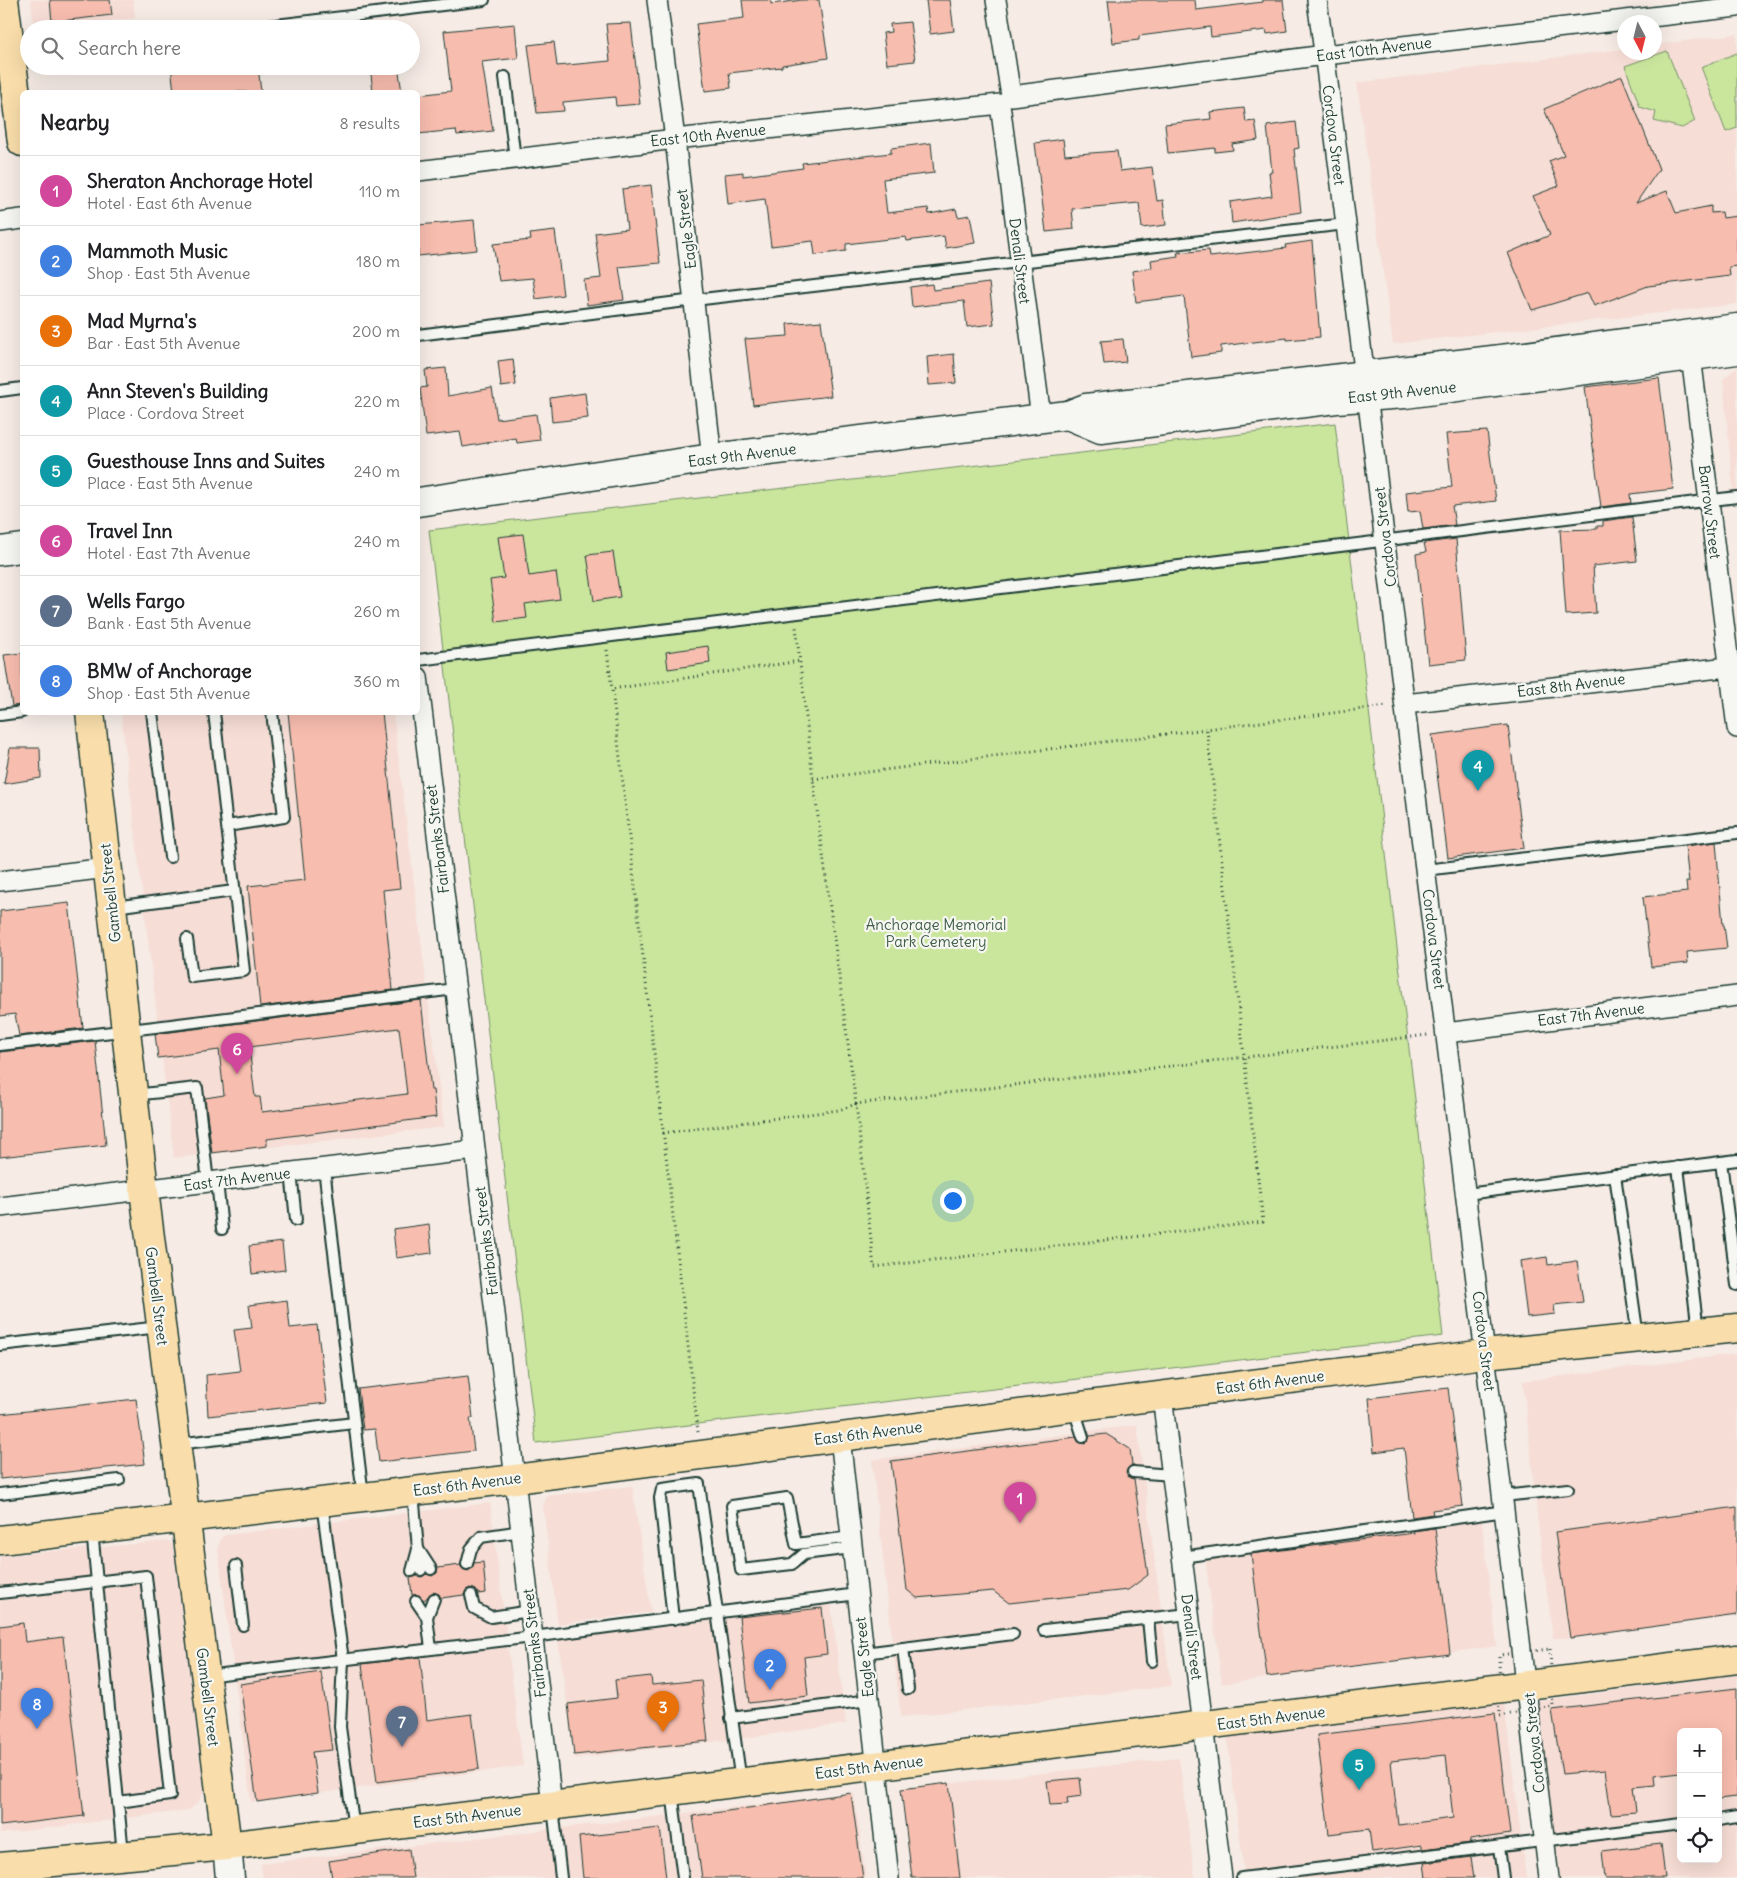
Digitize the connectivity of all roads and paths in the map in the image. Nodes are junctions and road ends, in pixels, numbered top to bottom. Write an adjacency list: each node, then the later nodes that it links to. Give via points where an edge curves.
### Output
1 (4, 0): 10 (main road)
2 (484, 0): 8 (lane)
3 (657, 0): 14 (street, Eagle Street)
4 (996, 0): 12 (street, Denali Street)
5 (1317, 0): 9 (street, Cordova Street)
6 (1737, 6): 7 (street, East 10th Avenue)
7 (1650, 8): 9 (street, East 10th Avenue)
8 (318, 20)
9 (1324, 55): 12 (street, East 10th Avenue); 19 (street, Cordova Street)
10 (10, 57): 13 (main road)
11 (505, 77): 15 (lane)
12 (1005, 100): 14 (street, East 10th Avenue); 20 (street, Denali Street)
13 (20, 128)
14 (675, 139): 15 (street, East 10th Avenue); 21 (street, Eagle Street)
15 (516, 159): 16 (street, East 10th Avenue)
16 (420, 171)
17 (20, 219): 18 (street)
18 (0, 222)
19 (1346, 224): 20 (lane); 26 (street, Cordova Street)
20 (1020, 261): 21 (lane); 29 (street, Denali Street)
21 (694, 300): 23 (lane); 30 (street, Eagle Street)
22 (1737, 328): 26 (street, East 9th Avenue, via 1518,357)
23 (420, 335)
24 (1737, 350): 25 (street, East 9th Avenue)
25 (1691, 356): 26 (street, East 9th Avenue, via 1405,394); 32 (street, Barrow Street)
26 (1367, 386): 29 (street, East 9th Avenue, via 1101,429 1068,414); 34 (street, Cordova Street)
27 (20, 388): 28 (lane)
28 (0, 391)
29 (1041, 418): 30 (street, East 9th Avenue)
30 (712, 458): 33 (street, East 9th Avenue)
31 (1737, 497): 32 (lane)
32 (1708, 500): 34 (lane); 41 (street, Barrow Street)
33 (420, 502)
34 (1385, 540): 37 (lane); 44 (street, Cordova Street)
35 (20, 548): 36 (street)
36 (0, 551)
37 (794, 614): 38 (lane); 40 (path)
38 (605, 637): 39 (lane); 42 (path)
39 (420, 660)
40 (800, 661): 42 (path); 53 (path)
41 (1733, 666): 44 (street, East 8th Avenue); 51 (street, Barrow Street)
42 (612, 689): 71 (path)
43 (420, 694): 63 (street, Fairbanks Street)
44 (1405, 704): 52 (path); 58 (street, Cordova Street)
45 (20, 712): 46 (lane)
46 (0, 715)
47 (90, 715): 57 (main road, Gambell Street)
48 (152, 715): 56 (lane)
49 (214, 715): 54 (lane)
50 (272, 715): 54 (lane, via 284,817)
51 (1737, 728)
52 (1207, 730): 53 (path); 68 (path)
53 (813, 779): 70 (path)
54 (227, 826): 60 (lane)
55 (1737, 833): 58 (lane)
56 (170, 856)
57 (108, 868): 59 (street); 61 (main road, Gambell Street)
58 (1425, 870): 66 (street, Cordova Street)
59 (0, 880)
60 (234, 891): 61 (lane); 62 (lane, via 244,971 192,977)
61 (112, 907): 65 (main road, Gambell Street)
62 (187, 939)
63 (455, 989): 65 (lane); 72 (street, Fairbanks Street)
64 (1737, 996): 66 (street, East 7th Avenue)
65 (126, 1030): 67 (lane); 69 (main road, Gambell Street)
66 (1446, 1033): 68 (path); 81 (street, Cordova Street)
67 (0, 1044)
68 (1244, 1057): 70 (path); 70 (path, via 1263,1222 874,1267)
69 (133, 1096): 79 (lane, via 196,1088); 80 (main road, Gambell Street)
70 (856, 1104): 71 (path, via 839,1110)
71 (663, 1133): 98 (path)
72 (475, 1150): 75 (street, East 7th Avenue); 101 (street, Fairbanks Street)
73 (1737, 1160): 74 (lane)
74 (1721, 1162): 76 (lane); 85 (lane)
75 (324, 1168): 77 (street, East 7th Avenue); 94 (lane)
76 (1678, 1168): 78 (lane); 88 (lane)
77 (291, 1172): 79 (street, East 7th Avenue); 83 (lane)
78 (1616, 1175): 81 (lane); 89 (lane)
79 (212, 1182): 80 (street, East 7th Avenue); 84 (lane)
80 (144, 1190): 82 (street, East 7th Avenue); 86 (main road, Gambell Street)
81 (1466, 1194): 91 (street, Cordova Street)
82 (0, 1207)
83 (296, 1220)
84 (222, 1229)
85 (1737, 1285)
86 (161, 1327): 90 (lane); 97 (main road, Gambell Street)
87 (1737, 1328): 88 (main road, East 6th Avenue)
88 (1698, 1332): 89 (main road, East 6th Avenue)
89 (1638, 1338): 91 (main road, East 6th Avenue)
90 (0, 1345)
91 (1485, 1354): 92 (main road, East 6th Avenue); 108 (street, Cordova Street)
92 (1162, 1396): 93 (main road, East 6th Avenue); 100 (street, Denali Street)
93 (1073, 1407): 95 (main road, East 6th Avenue); 96 (lane)
94 (354, 1423): 97 (lane); 106 (lane)
95 (840, 1437): 98 (main road, East 6th Avenue); 113 (street, Eagle Street)
96 (1083, 1437)
97 (176, 1444): 109 (main road, Gambell Street)
98 (701, 1455): 101 (main road, East 6th Avenue)
99 (1133, 1472): 100 (lane)
100 (1172, 1475): 115 (street, Denali Street)
101 (515, 1479): 104 (main road, East 6th Avenue); 111 (street, Fairbanks Street)
102 (119, 1480): 105 (lane)
103 (1568, 1489): 108 (lane)
104 (413, 1491): 106 (main road, East 6th Avenue); 114 (lane)
105 (0, 1494)
106 (363, 1497): 107 (main road, East 6th Avenue)
107 (322, 1502): 109 (main road, East 6th Avenue); 136 (lane)
108 (1504, 1503): 115 (lane); 139 (street, Cordova Street)
109 (185, 1519): 110 (main road, East 6th Avenue); 138 (main road, Gambell Street)
110 (92, 1530): 112 (main road, East 6th Avenue); 118 (lane)
111 (521, 1531): 116 (lane, via 481,1537 471,1549); 122 (street, Fairbanks Street)
112 (0, 1540)
113 (852, 1543): 113 (lane, via 796,1544 787,1498 732,1506 741,1570 792,1564 804,1554); 120 (street, Eagle Street)
114 (418, 1549): 114 (lane, via 421,1570)
115 (1182, 1557): 124 (street, Denali Street)
116 (467, 1564)
117 (236, 1566): 128 (lane)
118 (97, 1582): 119 (lane); 147 (lane); 147 (lane, via 146,1576 170,1795)
119 (0, 1593)
120 (857, 1594): 123 (lane); 134 (street, Eagle Street)
121 (471, 1595): 122 (lane, via 474,1608 491,1616)
122 (530, 1611): 131 (street, Fairbanks Street)
123 (717, 1612): 126 (lane); 126 (lane, via 699,1484 662,1489 660,1498); 142 (lane)
124 (1189, 1614): 127 (lane); 143 (street, Denali Street)
125 (427, 1617): 125 (lane, via 425,1600); 133 (lane)
126 (673, 1618): 131 (lane)
127 (1148, 1618): 129 (lane); 137 (lane)
128 (243, 1625)
129 (1044, 1630)
130 (1013, 1634): 132 (lane)
131 (533, 1637): 133 (lane); 148 (street, Fairbanks Street)
132 (903, 1648): 134 (lane); 140 (lane)
133 (431, 1649): 136 (lane)
134 (864, 1653): 141 (street, Eagle Street)
135 (1737, 1659): 139 (main road, East 5th Avenue)
136 (343, 1660): 138 (lane); 152 (lane, via 340,1726)
137 (1152, 1661)
138 (205, 1676): 154 (main road, Gambell Street)
139 (1527, 1686): 143 (main road, East 5th Avenue); 153 (street, Cordova Street)
140 (908, 1689)
141 (869, 1700): 142 (lane); 144 (street, Eagle Street)
142 (731, 1718): 145 (lane)
143 (1204, 1726): 144 (main road, East 5th Avenue); 162 (street, Denali Street)
144 (876, 1766): 145 (main road, East 5th Avenue); 161 (street, Eagle Street)
145 (741, 1783): 146 (main road, East 5th Avenue)
146 (672, 1791): 148 (main road, East 5th Avenue); 160 (lane)
147 (118, 1802): 156 (lane)
148 (552, 1806): 152 (main road, East 5th Avenue); 159 (lane)
149 (1737, 1817): 150 (lane)
150 (1722, 1819)
151 (1677, 1824): 153 (lane)
152 (354, 1830): 154 (main road, East 5th Avenue)
153 (1545, 1841): 155 (lane); 165 (street, Cordova Street)
154 (227, 1846): 156 (main road, East 5th Avenue); 158 (street, Gambell Street)
155 (1499, 1847): 163 (lane); 164 (lane)
156 (123, 1855): 157 (main road, East 5th Avenue)
157 (7, 1870)
158 (230, 1878)
159 (561, 1878)
160 (683, 1878)
161 (889, 1878)
162 (1222, 1878)
163 (1242, 1878)
164 (1502, 1878)
165 (1549, 1878)

